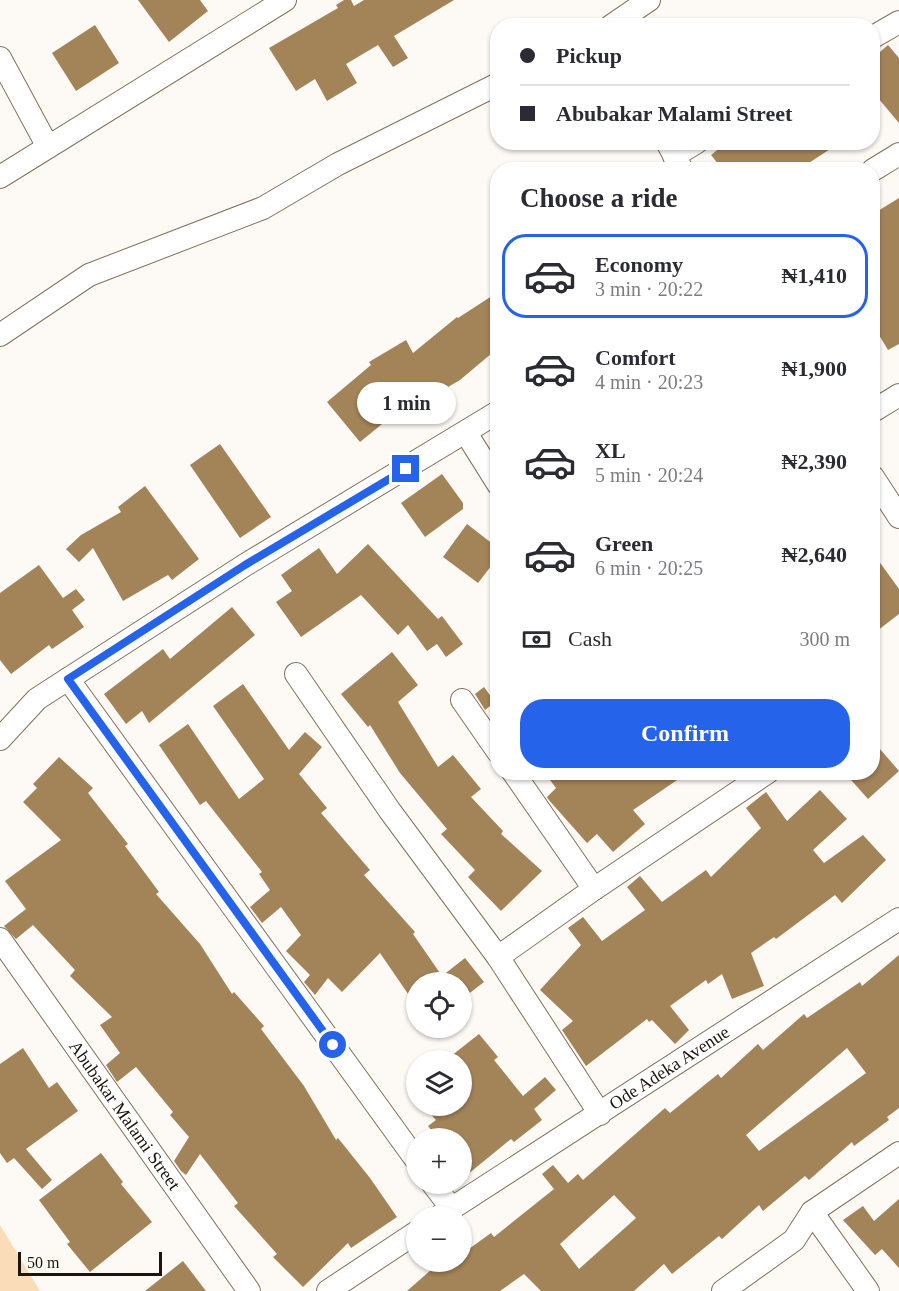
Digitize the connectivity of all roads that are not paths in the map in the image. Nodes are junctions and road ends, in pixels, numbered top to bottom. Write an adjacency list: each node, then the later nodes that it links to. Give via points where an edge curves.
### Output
1 (285, 0): 8 (street)
2 (649, 0): 3 (street)
3 (621, 18)
4 (899, 22): 5 (street)
5 (880, 33)
6 (0, 58): 8 (street)
7 (490, 88): 12 (street, via 347,159 263,208 89,275)
8 (48, 147): 11 (street)
9 (899, 154): 10 (street)
10 (880, 166)
11 (0, 177)
12 (0, 335)
13 (899, 395): 14 (street)
14 (880, 407)
15 (490, 417): 16 (street)
16 (466, 433): 17 (street); 21 (street, via 245,565)
17 (490, 471)
18 (880, 488): 19 (street)
19 (899, 517)
20 (296, 674): 30 (street, via 390,811)
21 (68, 679): 23 (street, via 37,699); 32 (street)
22 (462, 700): 24 (street)
23 (0, 739)
24 (490, 740)
25 (519, 780): 27 (street)
26 (756, 780): 27 (street)
27 (594, 889): 30 (street)
28 (899, 919): 31 (street, Ode Adeka Avenue)
29 (0, 939): 37 (street, Abubakar Malami Street)
30 (498, 957): 31 (street)
31 (600, 1114): 34 (street, Ode Adeka Avenue)
32 (406, 1146)
33 (899, 1153): 35 (street)
34 (457, 1206)
35 (812, 1212): 39 (street, via 794,1240); 40 (street)
36 (406, 1239): 38 (street)
37 (249, 1291)
38 (328, 1291)
39 (723, 1291)
40 (868, 1291)

